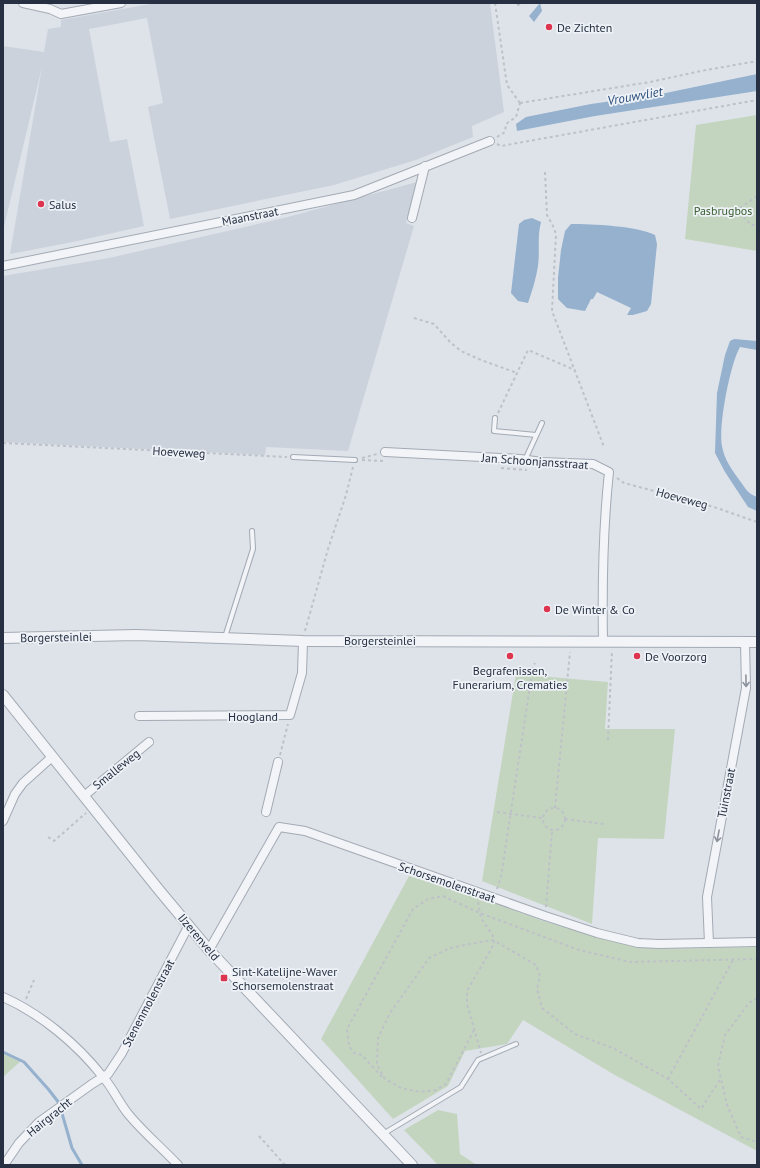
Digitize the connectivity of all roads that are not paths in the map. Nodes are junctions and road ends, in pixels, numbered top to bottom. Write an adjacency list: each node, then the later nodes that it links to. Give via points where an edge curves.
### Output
1 (23, 3): 3 (street)
2 (121, 3): 3 (street, via 61,14)
3 (51, 6)
4 (490, 141): 5 (street, Maanstraat)
5 (425, 166): 6 (street); 7 (street, Maanstraat, via 354,196)
6 (412, 218)
7 (3, 266)
8 (495, 418): 10 (lane, via 494,431)
9 (542, 423): 10 (lane)
10 (536, 435): 14 (lane)
11 (385, 452): 14 (street, Jan Schoonjansstraat)
12 (292, 457): 13 (lane)
13 (354, 460)
14 (525, 460): 19 (street, Jan Schoonjansstraat, via 593,464 609,472 603,537 602,593)
15 (252, 531): 16 (lane, via 253,549)
16 (225, 637): 17 (street, Borgersteinlei); 18 (street, Borgersteinlei)
17 (3, 638)
18 (303, 640): 19 (street, Borgersteinlei); 23 (street, Hoogland, via 302,673 290,715)
19 (608, 641): 20 (street, Borgersteinlei)
20 (745, 642): 21 (street, Borgersteinlei); 32 (street, Tuinstraat, one-way to 32, via 746,688 707,897)
21 (757, 642)
22 (3, 695): 25 (street, IJzerenveld)
23 (139, 716)
24 (149, 742): 27 (street, Smalleweg)
25 (52, 757): 27 (street, IJzerenveld); 29 (street, via 23,783)
26 (278, 762): 28 (street)
27 (84, 796): 30 (street, IJzerenveld)
28 (266, 812)
29 (3, 821)
30 (189, 925): 33 (street, IJzerenveld); 36 (street, Stenenmolenstraat, via 122,1053 108,1074)
31 (757, 942): 32 (street, Schorsemolenstraat)
32 (709, 944): 33 (street, Schorsemolenstraat, via 638,943 597,932 305,831 279,827)
33 (209, 950): 37 (street, IJzerenveld)
34 (3, 997): 36 (street, via 43,1020 72,1044)
35 (516, 1044): 37 (lane, via 478,1060 461,1087)
36 (103, 1077): 38 (street, Hairgracht, via 39,1122 18,1143); 39 (street, via 129,1114)
37 (383, 1134): 40 (street, IJzerenveld)
38 (4, 1165)
39 (178, 1165)
40 (412, 1165)

